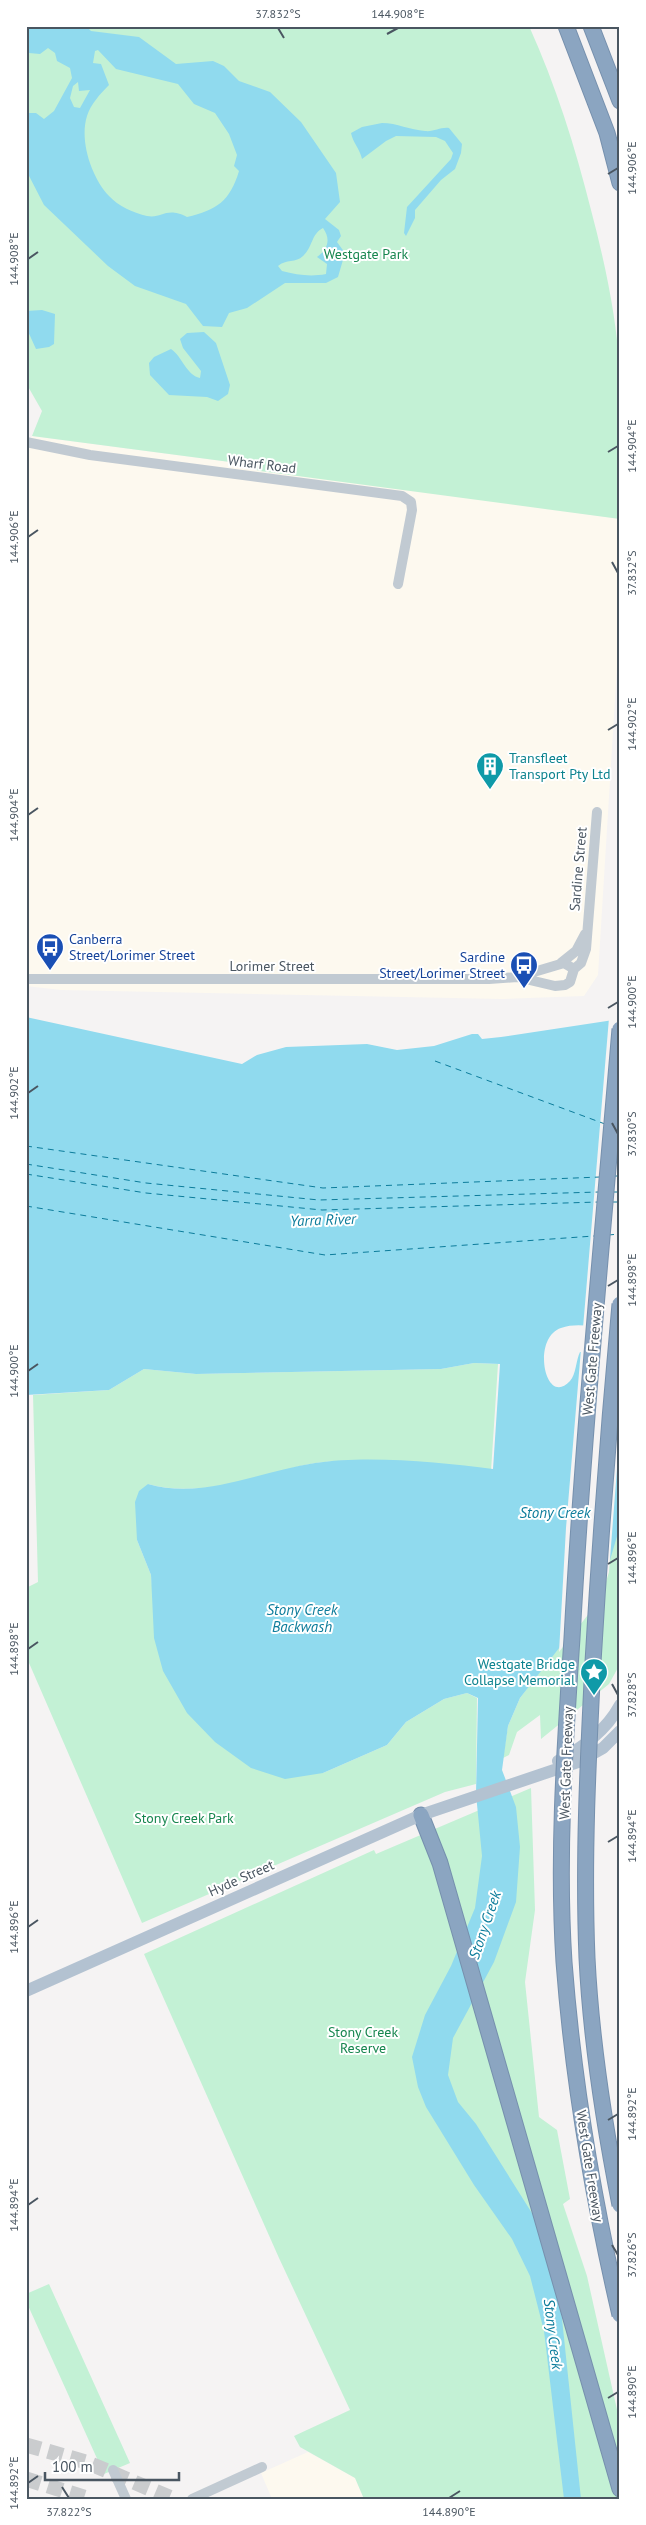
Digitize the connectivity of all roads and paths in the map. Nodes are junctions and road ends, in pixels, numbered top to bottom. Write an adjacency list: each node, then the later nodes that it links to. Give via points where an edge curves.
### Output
1 (566, 26): 4 (highway, via 607,133)
2 (591, 26): 3 (highway)
3 (620, 101)
4 (620, 183)
5 (26, 442): 6 (street, Wharf Road, via 90,455 402,496 411,502 412,510)
6 (398, 584)
7 (597, 812): 8 (street, Sardine Street)
8 (587, 929): 9 (street, Sardine Street, via 576,951); 10 (street, Sardine Street, via 586,952)
9 (561, 963): 10 (street, via 569,964); 11 (street, Lorimer Street)
10 (574, 970): 11 (street, Lorimer Street, via 570,982 562,986)
11 (517, 977): 12 (street, Lorimer Street, via 421,980)
12 (26, 978)
13 (620, 1029): 21 (highway, West Gate Freeway, bridge, via 577,1539 562,1901 564,1962 575,2070 589,2168)
14 (620, 1304): 20 (highway, West Gate Freeway, bridge, via 600,1540 586,1798 588,1960 598,2067)
15 (620, 1705): 17 (main road, via 608,1723 585,1744)
16 (620, 1731): 17 (main road, via 586,1759 551,1773)
17 (515, 1782): 18 (main road, Hyde Street)
18 (421, 1815): 19 (main road, Hyde Street); 24 (highway, via 440,1863)
19 (26, 1991)
20 (620, 2206)
21 (620, 2315)
22 (262, 2467): 26 (street)
23 (113, 2470): 25 (street)
24 (620, 2490)
25 (126, 2499)
26 (192, 2499)

